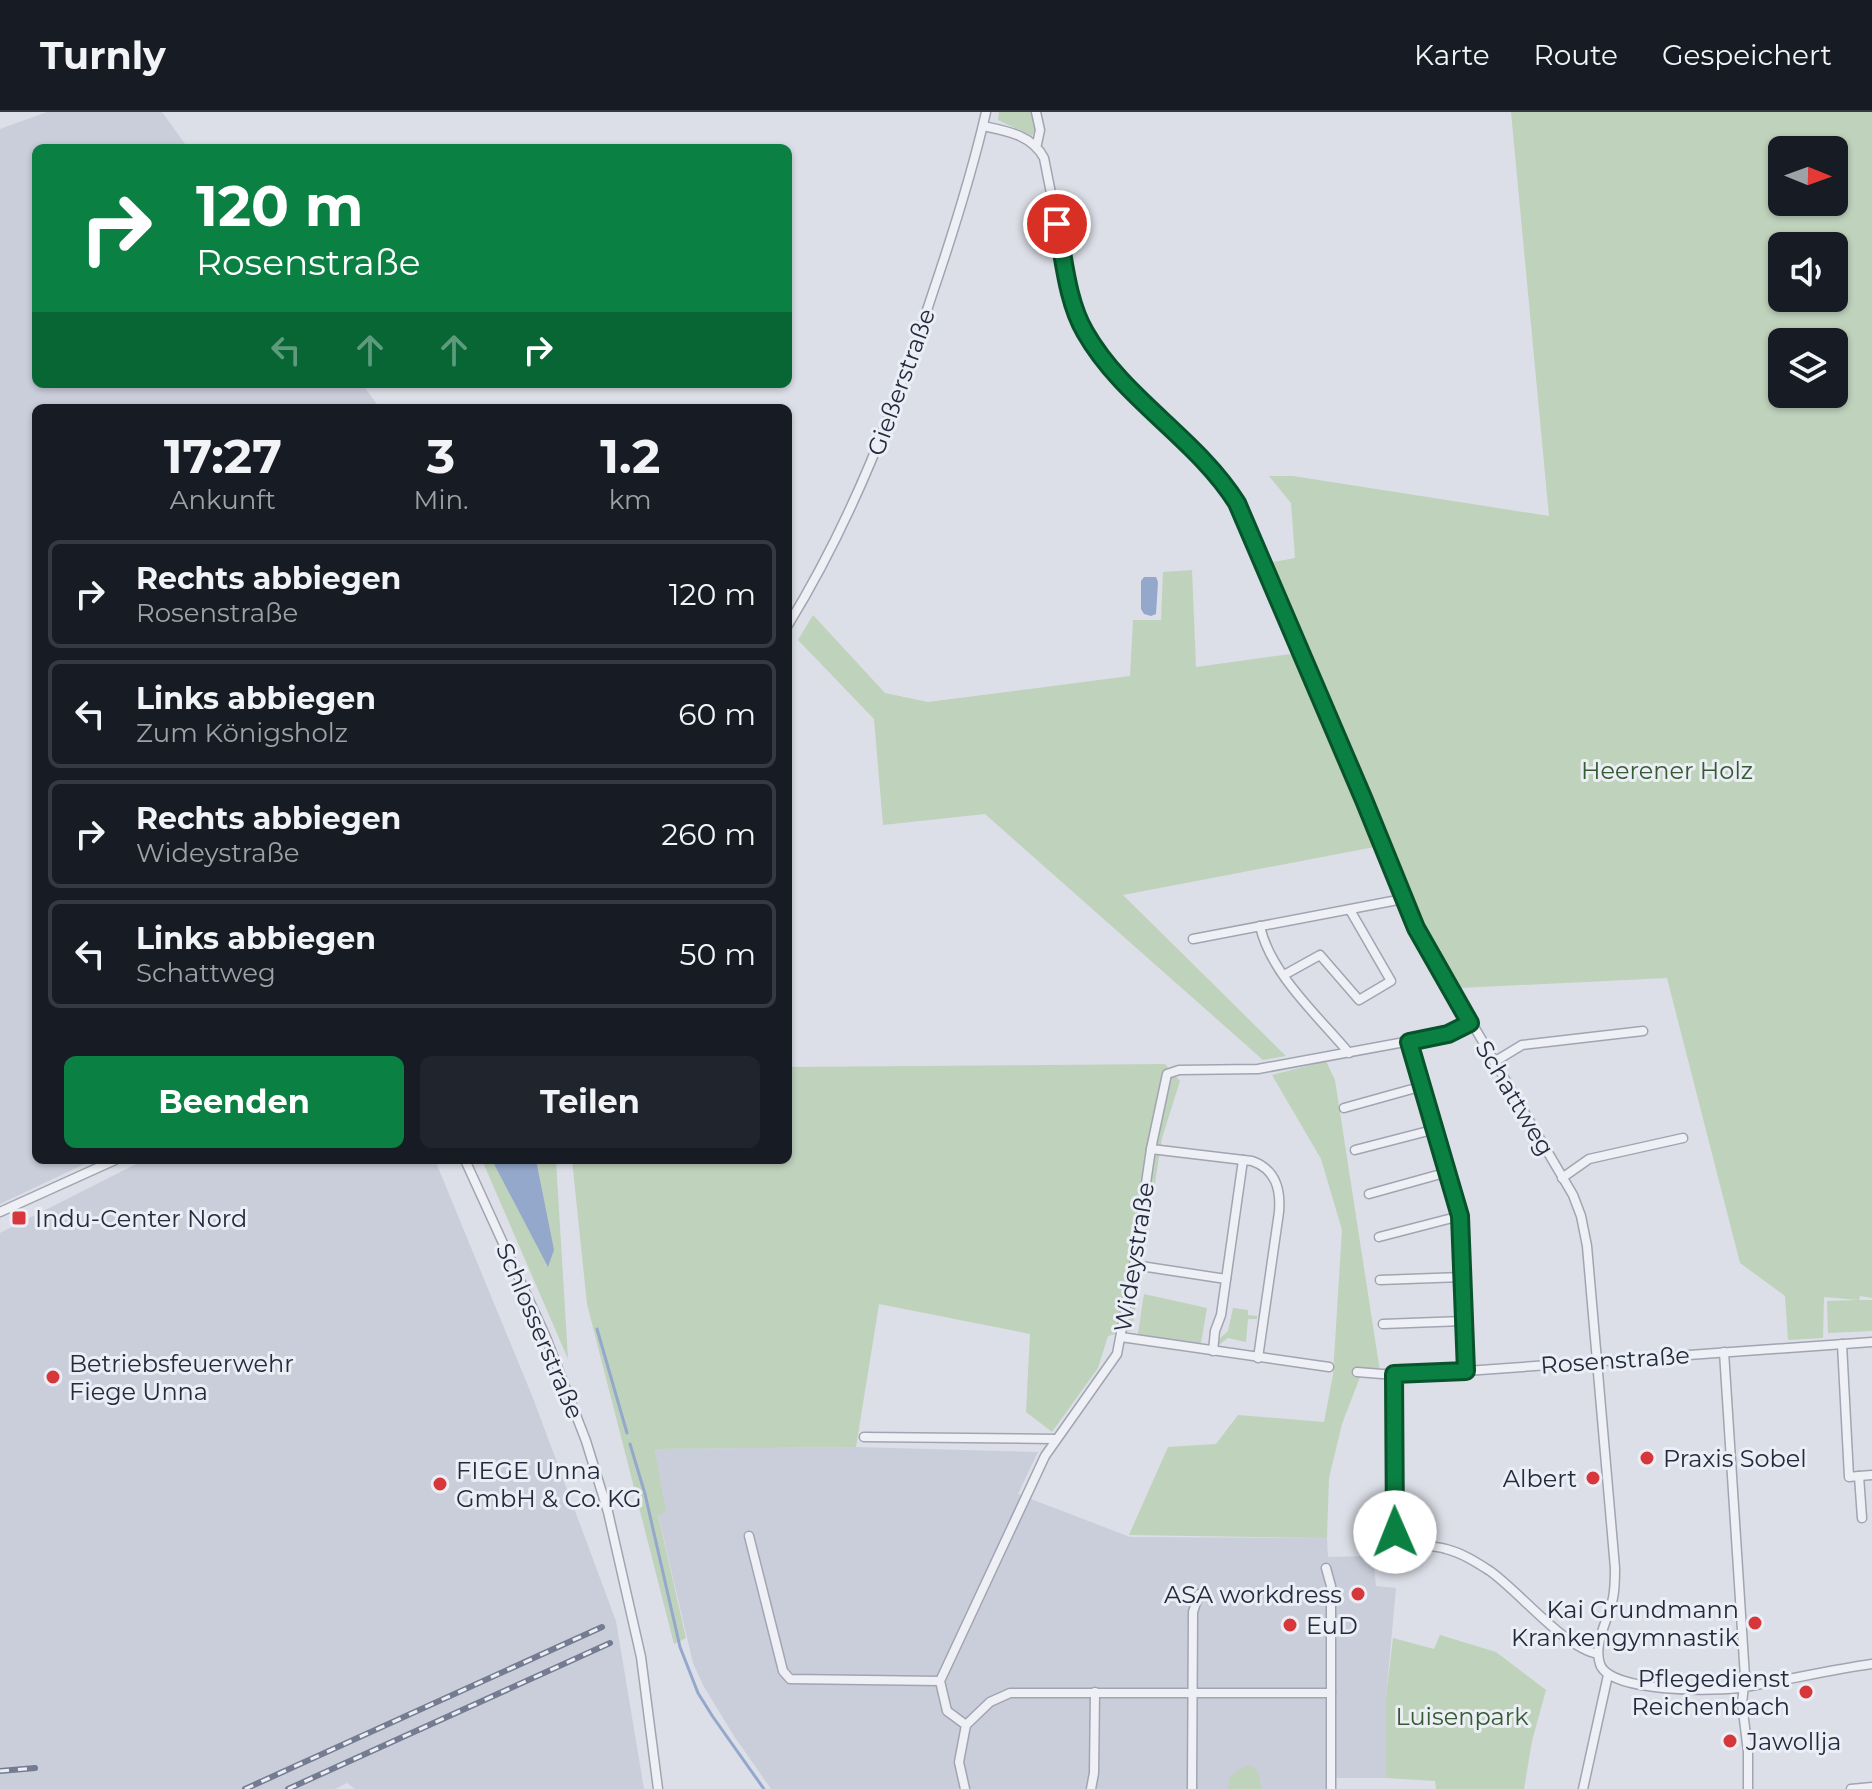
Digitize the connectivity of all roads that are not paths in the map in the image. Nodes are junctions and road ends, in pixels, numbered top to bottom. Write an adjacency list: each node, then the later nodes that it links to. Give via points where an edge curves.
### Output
1 (986, 112): 3 (street)
2 (1036, 112): 4 (street, Schattweg)
3 (983, 126): 4 (street); 5 (street, Gießerstraße, via 893,411 833,546)
4 (1037, 144): 6 (street, Schattweg, via 1073,304 1084,331 1107,364 1223,479 1237,503)
5 (792, 618)
6 (1403, 899): 7 (street); 11 (street, Schattweg)
7 (1350, 910): 8 (street); 10 (street, via 1391,981 1359,1000 1320,955)
8 (1260, 926): 9 (street); 10 (street, via 1268,952)
9 (1193, 939)
10 (1284, 975): 14 (street)
11 (1470, 1023): 13 (street, Wideystraße); 15 (street, Schattweg)
12 (1643, 1031): 15 (street, via 1522,1045)
13 (1409, 1042): 14 (street, Wideystraße); 16 (street)
14 (1349, 1053): 20 (street, Wideystraße, via 1258,1069 1167,1074)
15 (1494, 1062): 26 (street, Schattweg)
16 (1423, 1086): 17 (street); 18 (street)
17 (1344, 1108)
18 (1436, 1129): 21 (street); 25 (street)
19 (1683, 1138): 26 (street, via 1589,1159)
20 (1151, 1149): 22 (street); 31 (street, Wideystraße)
21 (1355, 1150)
22 (1243, 1160): 33 (street); 42 (street, via 1268,1170 1280,1201)
23 (106, 1164): 28 (street)
24 (467, 1164): 66 (street, Schlosserstraße, via 545,1335 605,1500 634,1618)
25 (1448, 1172): 27 (street); 29 (street)
26 (1562, 1178): 43 (street, Schattweg, via 1585,1228)
27 (1369, 1194)
28 (0, 1212)
29 (1460, 1216): 30 (street); 32 (street)
30 (1379, 1237)
31 (1134, 1265): 33 (street); 37 (street, Wideystraße)
32 (1462, 1277): 34 (street); 35 (street)
33 (1226, 1279): 40 (street)
34 (1380, 1280)
35 (1463, 1321): 36 (street); 45 (street)
36 (1383, 1324)
37 (1121, 1337): 40 (street); 49 (street, Wideystraße, via 1117,1354)
38 (1872, 1342): 39 (street, Rosenstraße)
39 (1842, 1344): 41 (street, Rosenstraße); 51 (street, via 1849,1477)
40 (1213, 1351): 42 (street)
41 (1724, 1352): 43 (street, Rosenstraße); 60 (street)
42 (1258, 1358): 44 (street)
43 (1597, 1361): 45 (street, Rosenstraße); 56 (street, Schattweg, via 1615,1576)
44 (1329, 1367)
45 (1466, 1371): 47 (street, Rosenstraße)
46 (1357, 1372): 47 (street, Rosenstraße)
47 (1394, 1374): 56 (street, via 1398,1539 1446,1548 1474,1560 1579,1648)
48 (864, 1437): 49 (street)
49 (1055, 1439): 59 (street, Wideystraße)
50 (1872, 1475): 51 (street)
51 (1859, 1476): 52 (street)
52 (1862, 1518)
53 (749, 1536): 59 (street, via 783,1671 790,1679)
54 (1326, 1568): 63 (street, via 1331,1586)
55 (1199, 1594): 62 (street, via 1193,1612)
56 (1598, 1654): 58 (street)
57 (1872, 1664): 60 (street)
58 (1608, 1675): 60 (street, via 1675,1689); 71 (street)
59 (940, 1681): 64 (street, via 947,1711)
60 (1745, 1687): 72 (street)
61 (1095, 1692): 62 (street); 64 (street, via 1010,1693 990,1702); 68 (street)
62 (1193, 1692): 63 (street); 69 (street)
63 (1331, 1693): 70 (street)
64 (966, 1725): 67 (street, via 959,1762)
65 (1872, 1787): 73 (street)
66 (658, 1789)
67 (965, 1789)
68 (1091, 1789)
69 (1192, 1789)
70 (1331, 1789)
71 (1583, 1789)
72 (1748, 1789)
73 (1851, 1789)

